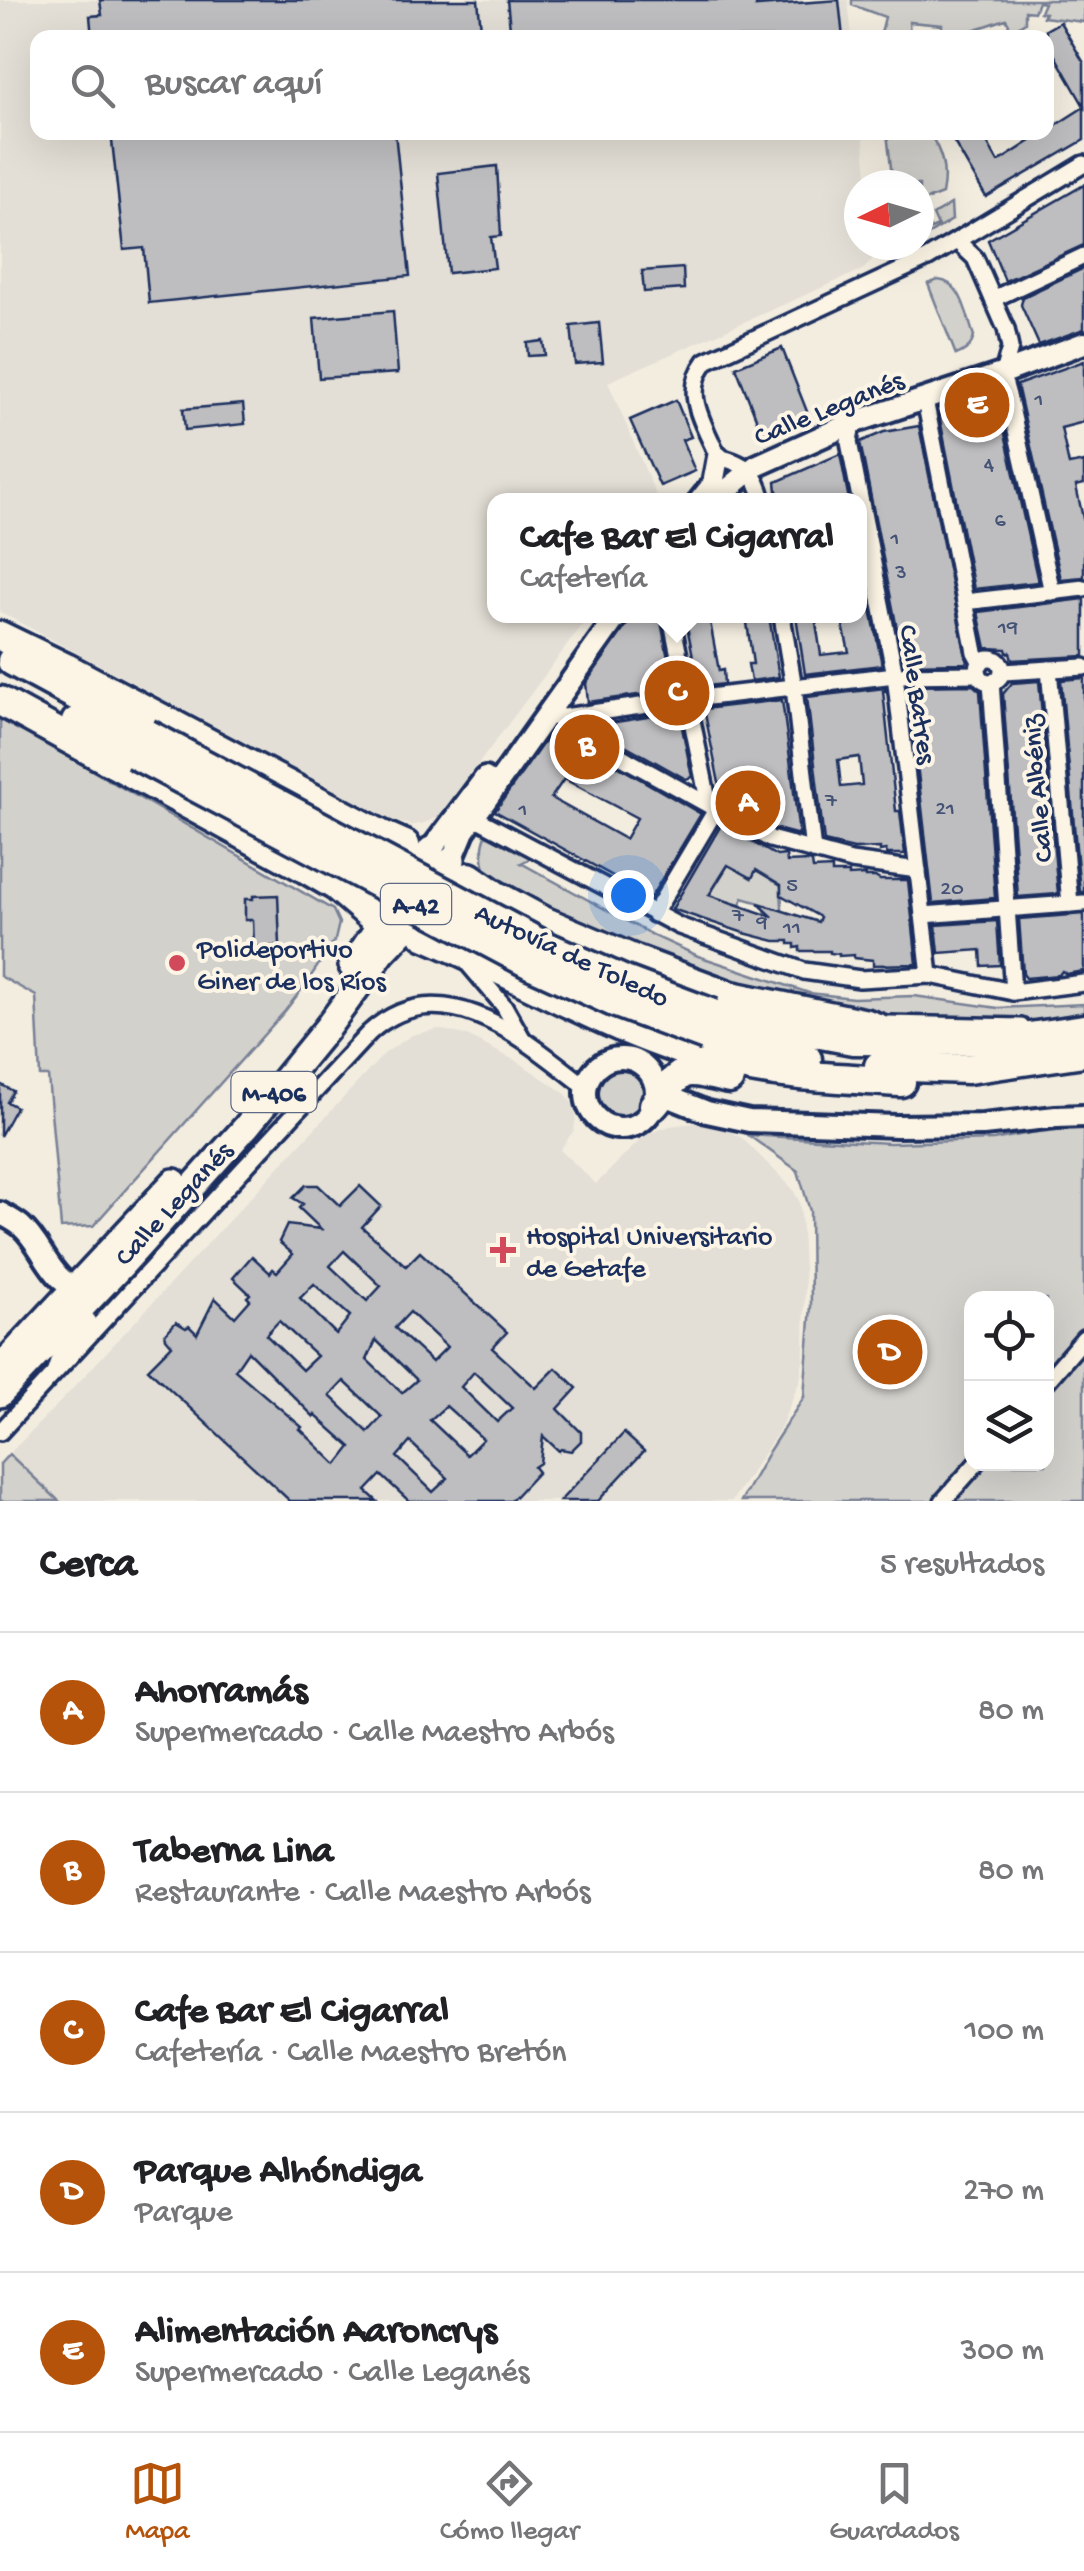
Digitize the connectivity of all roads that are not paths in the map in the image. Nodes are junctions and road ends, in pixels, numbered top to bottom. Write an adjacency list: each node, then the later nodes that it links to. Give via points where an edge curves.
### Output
1 (1084, 164): 2 (street)
2 (957, 241): 4 (street, via 975,258); 9 (street, via 709,358 694,394)
3 (1084, 256): 4 (street)
4 (993, 299): 6 (street, via 1010,348)
5 (1084, 344): 6 (street, Calle Leganés)
6 (1001, 374): 7 (street, Calle Leganés); 17 (street)
7 (925, 400): 8 (street, Calle Leganés); 18 (street)
8 (852, 423): 10 (street, Calle Leganés); 14 (street, Calle Batres, via 848,442)
9 (718, 457): 10 (street); 11 (street)
10 (750, 470): 12 (street, Calle Leganés); 13 (street)
11 (706, 493)
12 (723, 493)
13 (761, 493)
14 (858, 493)
15 (867, 537): 30 (street, Calle Batres)
16 (1084, 588): 17 (street)
17 (1052, 592): 18 (street)
18 (965, 602): 29 (street, via 975,652)
19 (600, 623): 40 (street, Calle Leganés)
20 (611, 623): 35 (street, Calle Leganés)
21 (674, 623): 33 (street)
22 (783, 623): 32 (street)
23 (0, 624): 27 (street)
24 (0, 636): 27 (highway)
25 (0, 654): 36 (highway, Autovía de Toledo / A-42)
26 (1084, 667): 28 (street)
27 (66, 668): 40 (highway, via 386,837)
28 (1049, 669): 29 (street); 42 (street, Calle Albéniz)
29 (988, 673): 30 (street); 43 (street)
30 (895, 676): 32 (street); 41 (street, Calle Batres)
31 (0, 681): 36 (highway, Autovía de Toledo / A-42)
32 (794, 688): 33 (street); 39 (street)
33 (690, 700): 35 (street); 37 (street)
34 (0, 701): 46 (highway, via 305,868)
35 (548, 721): 37 (street); 38 (street, Calle Leganés)
36 (140, 744): 53 (highway, Autovía de Toledo / A-42, bridge, via 530,964 614,1002)
37 (713, 806): 39 (street, via 770,839); 44 (street)
38 (474, 817): 40 (street, Calle Leganés); 44 (street)
39 (813, 852): 41 (street)
40 (439, 858): 46 (highway, Calle Leganés / M-406); 46 (highway, Calle Leganés, via 388,855 373,875 368,894); 46 (highway, Calle Leganés, via 468,891 458,914 436,933); 52 (highway, via 543,921 635,960 731,996)
41 (918, 870): 45 (street, Calle Batres)
42 (1077, 903): 43 (street)
43 (1008, 908): 45 (street); 50 (street)
44 (654, 914): 48 (street, via 804,971 860,980)
45 (923, 915): 48 (street, Calle Batres)
46 (394, 927): 47 (highway); 65 (highway, Calle Leganés / M-406, via 327,1028); 66 (highway, Calle Leganés / M-406)
47 (461, 952): 56 (street); 59 (highway, via 602,1020 722,1062 801,1076)
48 (930, 975): 50 (street)
49 (1084, 983): 50 (street)
50 (1013, 992)
51 (1084, 1016): 52 (street, via 1021,1027)
52 (867, 1024): 55 (highway)
53 (709, 1025): 55 (highway, Autovía de Toledo / A-42); 58 (highway, Autovía de Toledo / A-42, via 742,1046 822,1061)
54 (1084, 1029): 55 (highway, Autovía de Toledo / A-42, via 1002,1041)
55 (910, 1040)
56 (524, 1041): 60 (street, Calle Leganés); 69 (street, Calle Leganés, via 474,1012 446,1005 383,1021)
57 (1084, 1052): 58 (highway, Autovía de Toledo / A-42)
58 (968, 1069): 59 (highway)
59 (902, 1082): 61 (highway, via 802,1088 685,1072)
60 (586, 1086): 61 (street, via 591,1111 604,1124 622,1128); 61 (street, via 600,1064 636,1060 654,1081)
61 (654, 1103): 62 (street); 62 (street, via 671,1115)
62 (707, 1112): 63 (street, via 749,1121 897,1126)
63 (1084, 1116)
64 (0, 1213): 66 (street, via 21,1226 48,1265)
65 (139, 1246): 66 (highway, Calle Leganés / M-406); 69 (street, Calle Leganés, via 120,1282 62,1350)
66 (85, 1289): 68 (highway, Calle Leganés / M-406); 71 (highway, Calle Leganés / M-406)
67 (1084, 1338): 70 (street)
68 (0, 1368)
69 (55, 1375): 72 (street, Calle Leganés)
70 (1047, 1381)
71 (0, 1394)
72 (0, 1432)
73 (970, 1471): 74 (street)
74 (944, 1501)

